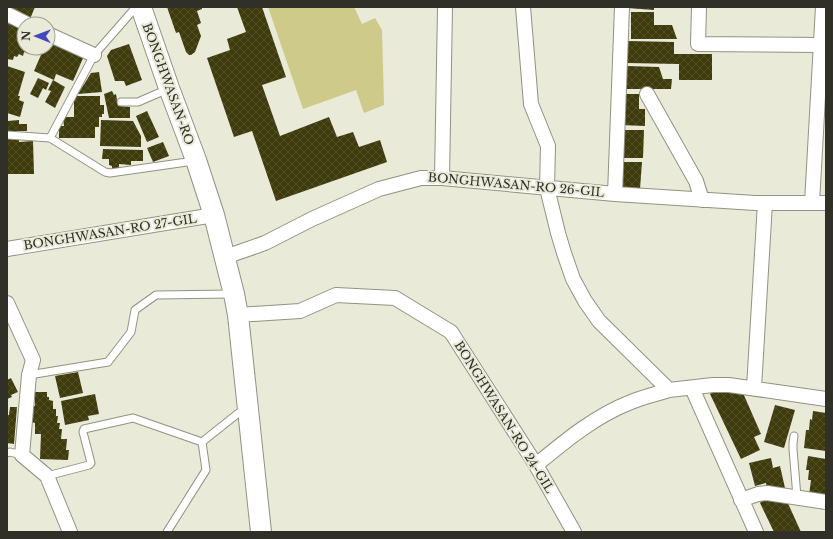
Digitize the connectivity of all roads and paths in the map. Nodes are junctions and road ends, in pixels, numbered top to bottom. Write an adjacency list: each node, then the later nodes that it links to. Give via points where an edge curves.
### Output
1 (136, 7): 12 (lane, BONGHWASAN-RO)
2 (141, 7): 13 (main road, BONGHWASAN-RO)
3 (445, 7): 19 (street)
4 (523, 7): 20 (street, via 531,104 548,146)
5 (622, 7): 21 (street)
6 (699, 7): 11 (street, via 698,44)
7 (823, 7): 11 (street)
8 (7, 14): 9 (street)
9 (16, 18)
10 (56, 38): 12 (street)
11 (821, 45): 24 (street)
12 (94, 55): 17 (lane, BONGHWASAN-RO)
13 (169, 88): 15 (lane, via 138,102); 18 (main road, BONGHWASAN-RO)
14 (647, 94): 22 (street, via 696,181)
15 (121, 102)
16 (7, 135): 17 (lane, BONGHWASAN-RO)
17 (50, 138): 18 (lane, BONGHWASAN-RO, via 108,173)
18 (196, 160): 26 (main road, BONGHWASAN-RO)
19 (442, 178): 20 (street, BONGHWASAN-RO 26-GIL); 28 (street, BONGHWASAN-RO 26-GIL, via 421,178 379,189 265,243)
20 (547, 188): 21 (street, BONGHWASAN-RO 26-GIL); 35 (street, via 564,253 573,279 585,301 599,322)
21 (615, 194): 22 (street, BONGHWASAN-RO 26-GIL)
22 (702, 200): 23 (street, BONGHWASAN-RO 26-GIL)
23 (765, 203): 24 (street, BONGHWASAN-RO 26-GIL); 34 (street)
24 (812, 203): 25 (street, BONGHWASAN-RO 26-GIL)
25 (826, 203)
26 (214, 215): 27 (street, BONGHWASAN-RO 27-GIL); 28 (main road, BONGHWASAN-RO)
27 (7, 249)
28 (225, 257): 29 (main road, BONGHWASAN-RO)
29 (234, 294): 31 (main road, BONGHWASAN-RO); 32 (lane, via 156,295 135,310 131,332 108,362)
30 (7, 303): 32 (street, via 33,360)
31 (238, 315): 37 (main road, BONGHWASAN-RO); 41 (street, BONGHWASAN-RO 24-GIL, via 300,311 336,295 395,298 451,332)
32 (29, 375): 40 (street)
33 (692, 388): 34 (street, via 729,384); 35 (street); 44 (street)
34 (754, 388): 36 (street)
35 (669, 390): 41 (street, via 629,403 591,423)
36 (826, 398)
37 (247, 406): 39 (lane); 48 (main road, BONGHWASAN-RO)
38 (794, 436): 43 (lane)
39 (202, 442): 42 (lane, via 133,418 84,429 90,465); 47 (lane, via 206,470)
40 (12, 452): 42 (street)
41 (536, 465): 49 (street, BONGHWASAN-RO 24-GIL)
42 (47, 476): 46 (street)
43 (797, 497): 44 (street, via 762,493); 45 (street)
44 (742, 500): 50 (street)
45 (826, 502)
46 (70, 532)
47 (167, 532)
48 (261, 532)
49 (574, 532)
50 (756, 532)

